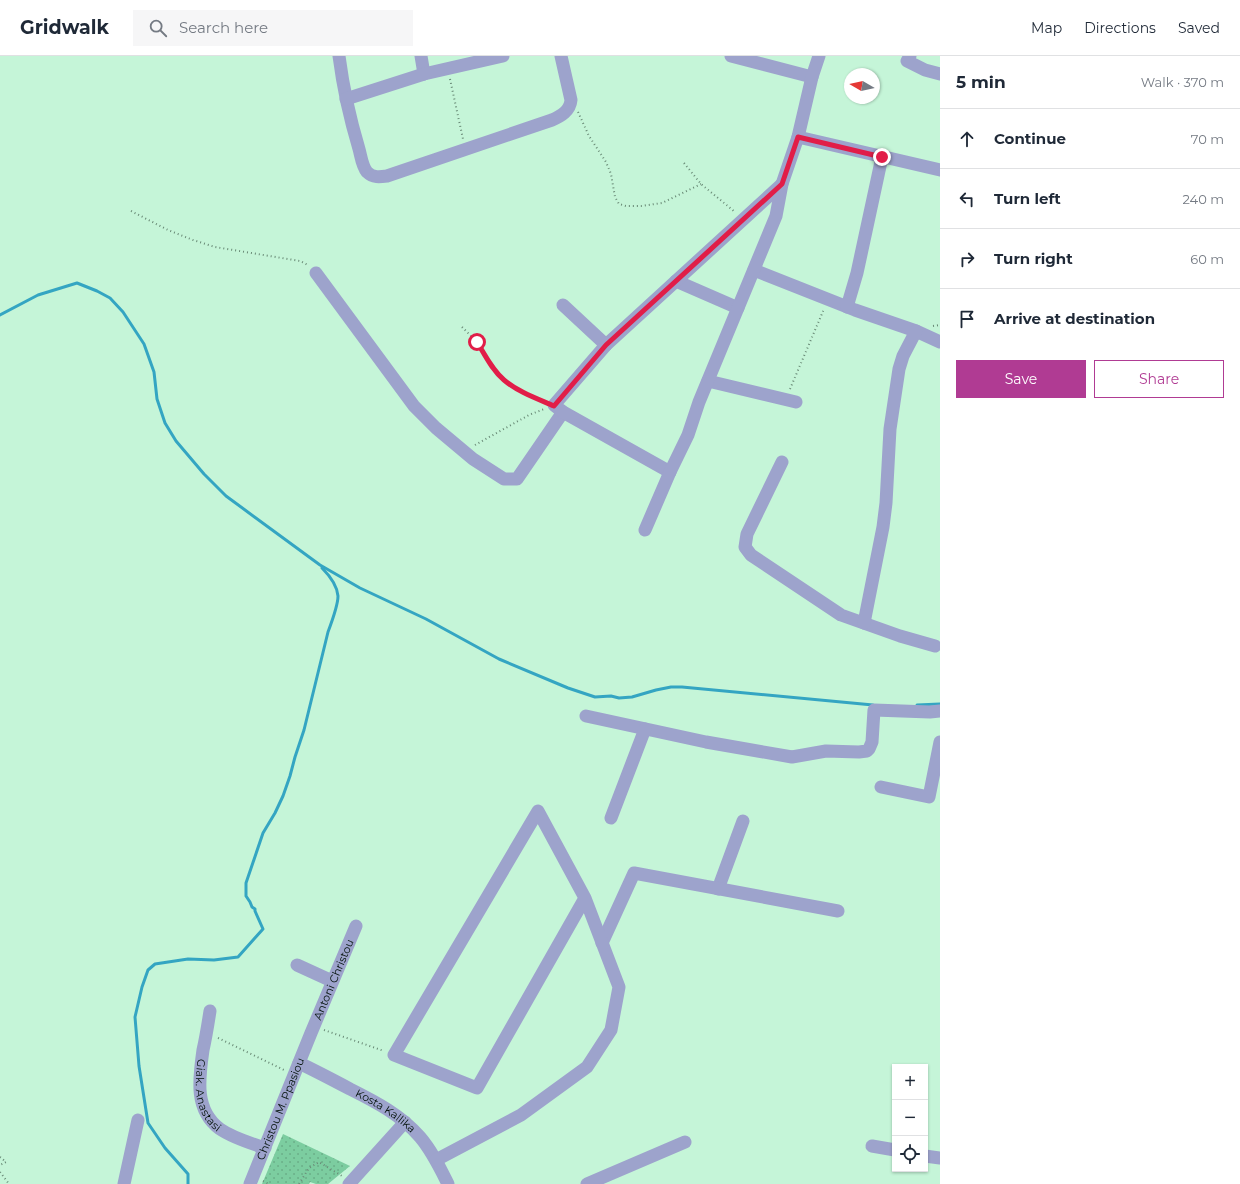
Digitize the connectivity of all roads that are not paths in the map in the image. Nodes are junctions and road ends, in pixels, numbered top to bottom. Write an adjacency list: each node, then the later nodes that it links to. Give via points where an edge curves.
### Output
1 (339, 56): 11 (street)
2 (421, 56): 8 (street)
3 (503, 56): 8 (street)
4 (561, 56): 11 (street, via 572,100 565,113 552,120 387,176 373,176 364,166)
5 (733, 56): 10 (street)
6 (819, 56): 10 (street)
7 (910, 56): 9 (street, via 907,61)
8 (424, 74): 11 (street)
9 (940, 74)
10 (812, 77): 12 (street)
11 (346, 99)
12 (798, 137): 13 (street); 15 (street)
13 (882, 157): 14 (street); 20 (street, via 857,273)
14 (940, 170)
15 (782, 184): 16 (street, via 776,216); 18 (street)
16 (754, 270): 20 (street); 21 (street)
17 (316, 273): 27 (street, via 414,406 464,452 504,479 517,479)
18 (676, 281): 21 (street); 24 (street)
19 (563, 305): 24 (street)
20 (847, 307): 22 (street)
21 (738, 308): 25 (street)
22 (916, 332): 23 (street); 31 (street, via 899,369 890,429 883,527)
23 (940, 342)
24 (606, 345): 27 (street)
25 (708, 380): 26 (street); 29 (street, via 688,435)
26 (791, 401)
27 (558, 409): 29 (street)
28 (782, 462): 31 (street, via 747,534 745,547 751,555 835,612)
29 (670, 472): 30 (street)
30 (645, 530)
31 (864, 623): 32 (street)
32 (935, 646)
33 (940, 711): 35 (street, via 874,710 872,742 869,749 863,752 826,751 787,756)
34 (586, 716): 35 (street)
35 (645, 729): 38 (street)
36 (940, 742): 37 (street, via 928,797)
37 (881, 788)
38 (611, 818)
39 (743, 821): 40 (street)
40 (718, 889): 42 (street); 44 (street, via 634,873)
41 (585, 898): 41 (street, via 477,1088 394,1055 538,811); 44 (street)
42 (838, 911)
43 (356, 926): 46 (street, Antoni Christou)
44 (602, 943): 58 (street, via 619,987 610,1030 587,1067 521,1115)
45 (297, 965): 46 (street)
46 (332, 981): 48 (street, Antoni Christou)
47 (210, 1011): 54 (street, Giak. Anastasi, via 199,1080 201,1101 206,1114 215,1125 228,1134)
48 (312, 1030): 49 (street, Christou M. Ppasiou)
49 (299, 1063): 51 (street, Kosta Kallika, via 374,1101); 54 (street, Christou M. Ppasiou)
50 (138, 1120): 60 (street)
51 (405, 1122): 58 (street, Kosta Kallika, via 420,1137); 59 (street)
52 (685, 1142): 63 (street)
53 (872, 1146): 55 (street)
54 (265, 1148): 61 (street, Christou M. Ppasiou)
55 (892, 1149)
56 (928, 1156): 57 (street)
57 (940, 1158)
58 (436, 1160): 62 (street, Kosta Kallika)
59 (350, 1183)
60 (124, 1184)
61 (250, 1184)
62 (448, 1184)
63 (587, 1184)

